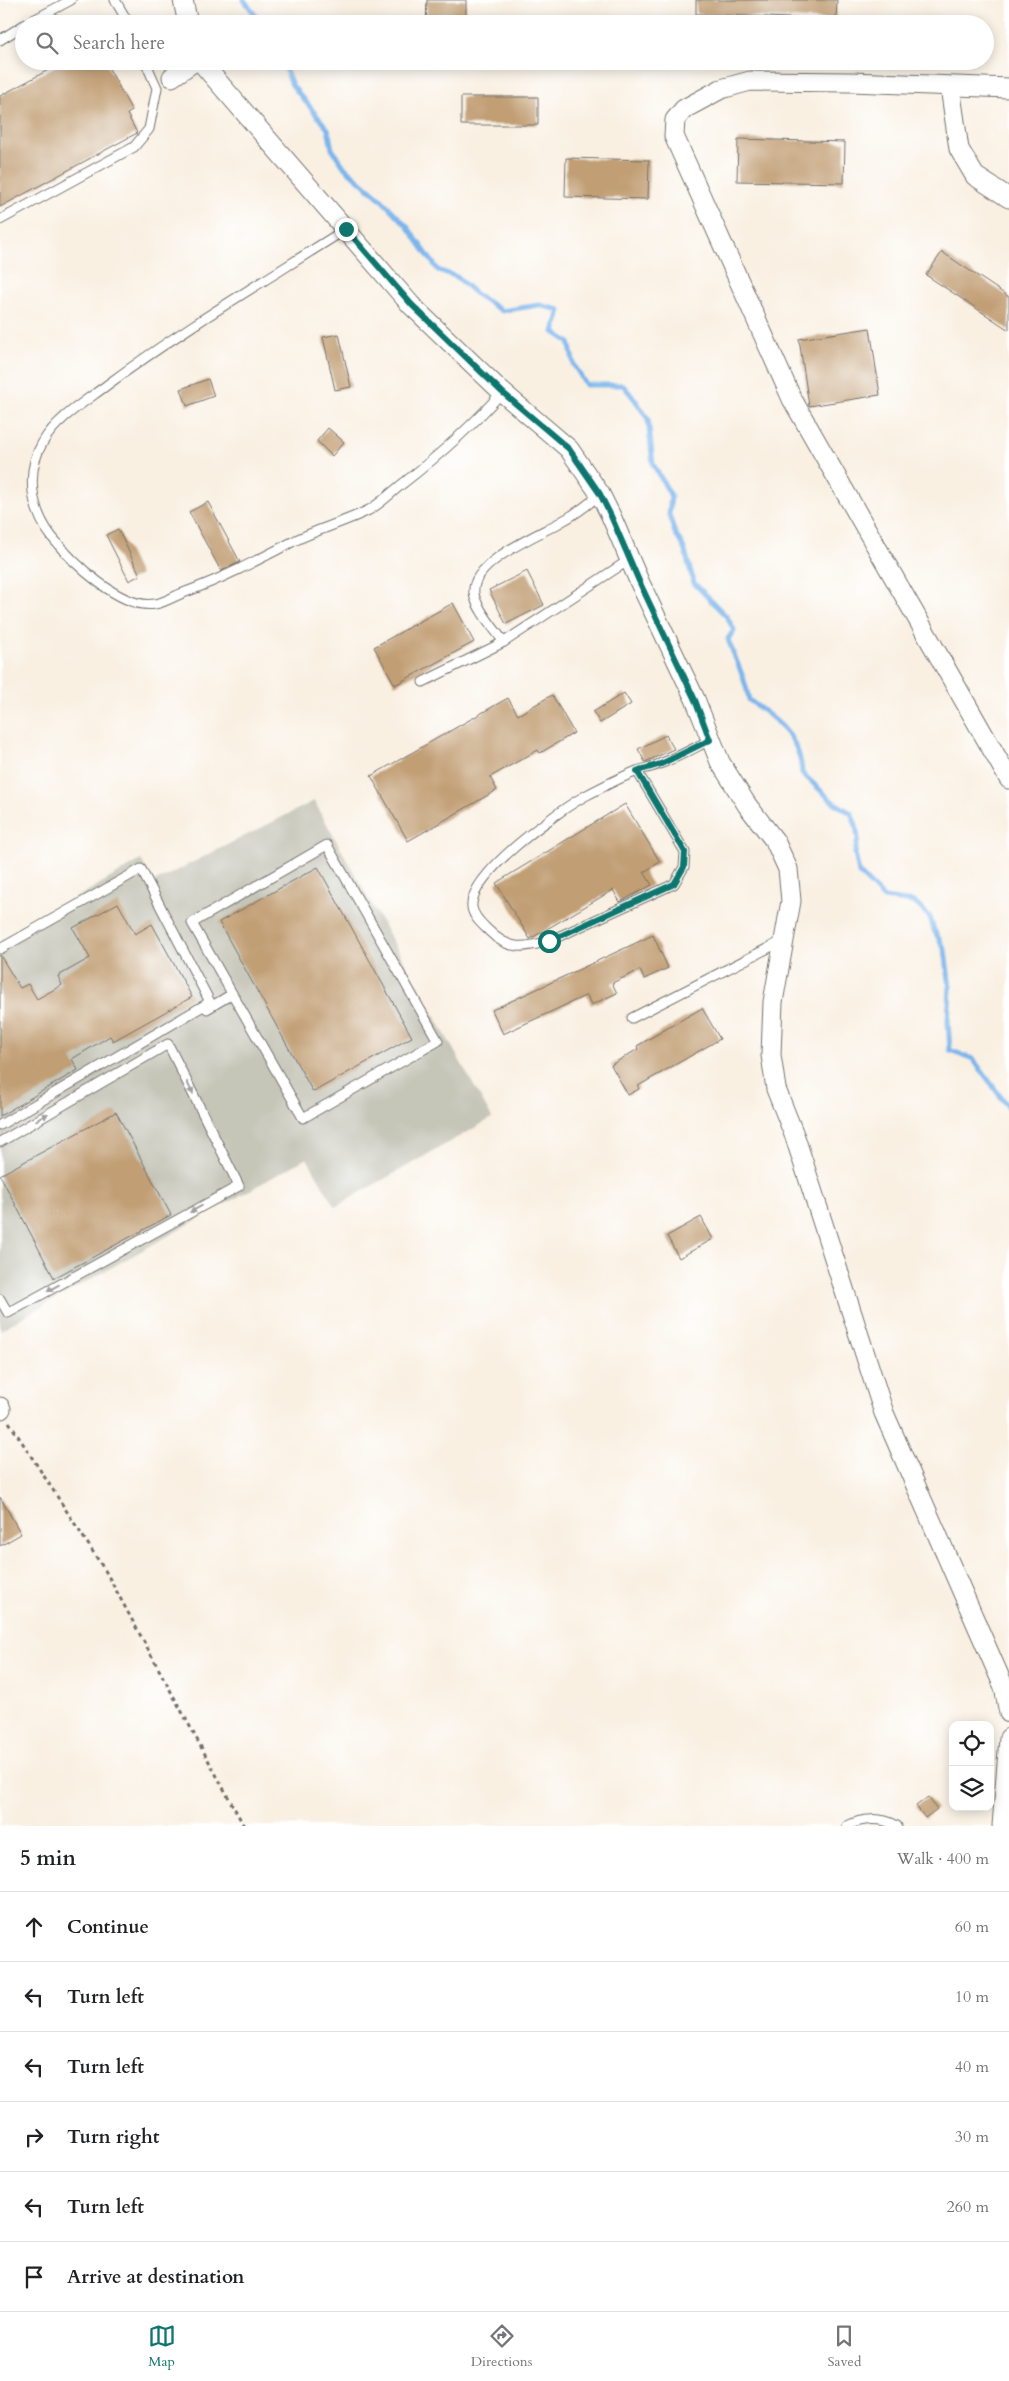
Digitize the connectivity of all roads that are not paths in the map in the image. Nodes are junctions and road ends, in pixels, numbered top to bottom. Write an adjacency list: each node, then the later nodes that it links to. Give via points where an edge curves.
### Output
1 (71, 0): 4 (lane)
2 (115, 0): 5 (lane)
3 (184, 0): 6 (street)
4 (42, 15)
5 (124, 15)
6 (186, 15)
7 (15, 30): 8 (lane)
8 (0, 40)
9 (150, 70): 14 (lane)
10 (181, 70): 12 (street)
11 (208, 70): 18 (street)
12 (172, 76): 14 (lane)
13 (950, 87): 15 (street); 16 (street, via 959,149 975,176); 26 (street, via 750,81 721,89 684,109 675,120 674,136 792,400)
14 (157, 88): 17 (lane, via 150,130 134,147)
15 (1009, 88)
16 (1009, 198)
17 (0, 220)
18 (346, 229): 19 (street, via 412,305); 19 (lane, via 131,368 55,427 44,440 32,465 32,488 37,510 47,531 67,556 100,583 128,600 154,605 215,582 317,530 371,510 479,419)
19 (502, 392): 20 (street, via 569,449)
20 (600, 494): 21 (street); 22 (lane, via 587,506 501,555 473,586 474,596)
21 (629, 560): 22 (lane); 24 (street, via 695,700)
22 (504, 642): 23 (lane)
23 (423, 682)
24 (710, 740): 25 (lane, via 661,764); 27 (street, via 720,762 774,841 788,869 791,900)
25 (637, 771): 25 (lane, via 685,852 684,867 674,884 549,941 511,946 492,934 477,919 472,909 472,896 480,880 496,862 583,797)
26 (1009, 779)
27 (786, 938): 30 (lane); 35 (street, via 773,1002 771,1055 776,1089 795,1137 884,1413 1004,1687)
28 (0, 948): 31 (lane, via 141,869 210,1002)
29 (232, 994): 29 (lane, via 303,1118 438,1041 327,845 192,923); 32 (lane)
30 (632, 1018)
31 (0, 1125)
32 (0, 1130)
33 (0, 1142): 34 (lane, one-way to 34, via 168,1044 238,1186 8,1313)
34 (0, 1299)
35 (1009, 1713)
36 (1009, 1738): 39 (street)
37 (893, 1825): 38 (lane, via 872,1820 856,1821)
38 (847, 1826)
39 (1002, 1826)

